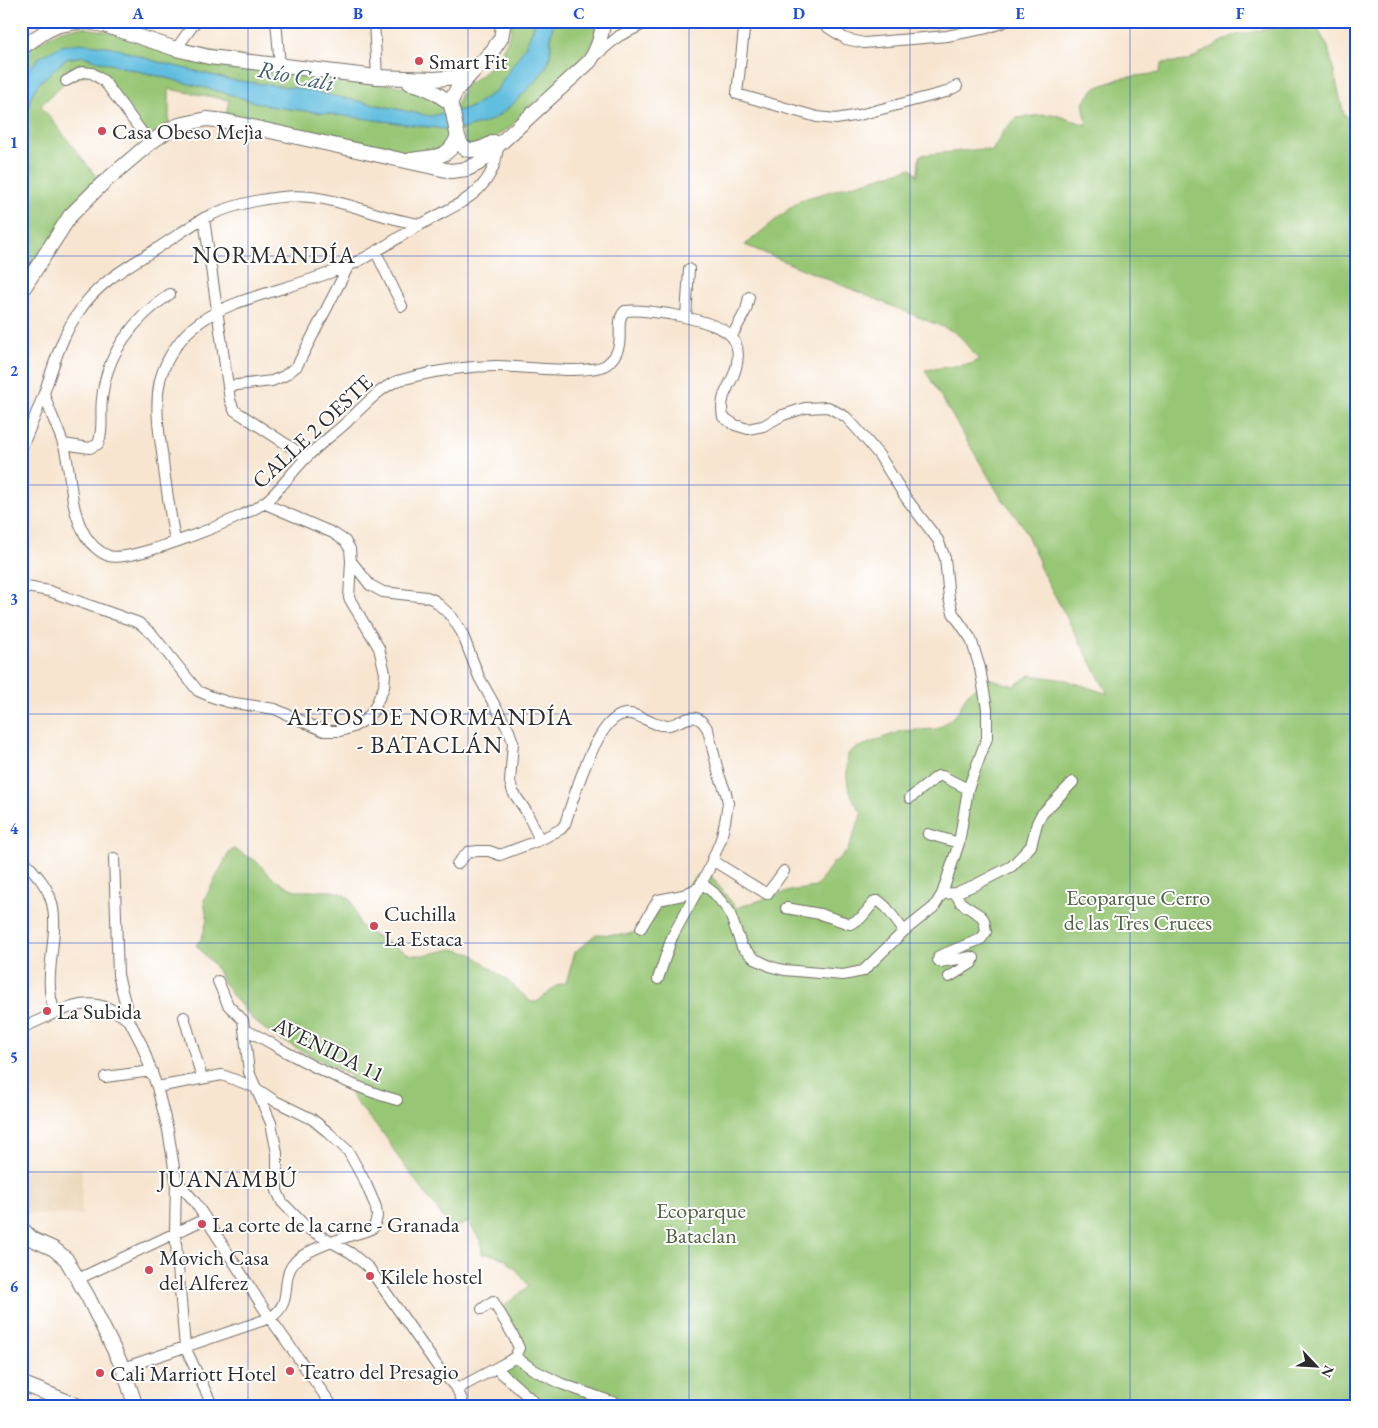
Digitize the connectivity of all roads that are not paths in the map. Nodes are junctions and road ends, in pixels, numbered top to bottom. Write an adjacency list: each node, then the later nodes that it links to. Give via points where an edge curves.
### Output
1 (196, 21): 12 (street)
2 (276, 21): 15 (street)
3 (374, 21): 16 (street)
4 (504, 21): 14 (main road, via 501,38)
5 (603, 21): 13 (main road, via 596,51)
6 (624, 21): 10 (street)
7 (745, 21): 18 (street, via 736,94 817,117 836,119 946,92)
8 (818, 21): 9 (street, via 835,34 854,42 880,43 947,36)
9 (1006, 21)
10 (647, 22): 13 (street, via 619,36)
11 (21, 48): 12 (main road, via 59,25 82,21)
12 (176, 49): 15 (main road, via 209,57)
13 (590, 61): 20 (main road)
14 (481, 65): 16 (main road, via 458,77); 19 (main road, via 457,89)
15 (280, 66): 16 (main road)
16 (377, 77): 19 (main road, via 418,84 438,93)
17 (66, 81): 22 (street, via 82,72 104,81)
18 (957, 86)
19 (451, 105): 21 (main road)
20 (512, 132): 21 (main road, via 474,151 460,145); 23 (main road)
21 (457, 136): 24 (main road, via 446,154)
22 (150, 143): 24 (main road, via 179,125 207,119); 30 (main road, via 70,216)
23 (498, 146): 24 (main road, via 467,169 451,171); 26 (street, via 496,160 486,182 461,203)
24 (406, 160)
25 (204, 219): 26 (street, via 245,204 296,196 331,201 403,222); 34 (street); 38 (street, via 125,268 91,295 66,333)
26 (421, 224): 27 (street)
27 (376, 252): 28 (street); 33 (street)
28 (349, 265): 34 (street); 37 (street, via 297,366 272,381)
29 (689, 269): 35 (street)
30 (21, 292)
31 (170, 294): 39 (street, via 138,319 111,362 102,397 102,436 98,444 90,448)
32 (749, 298): 36 (street)
33 (402, 306)
34 (218, 312): 37 (street); 43 (street, via 185,335 172,353 158,392 158,421)
35 (686, 317): 36 (street, CALLE 2 OESTE); 41 (street, CALLE 2 OESTE, via 625,310 620,318 620,347 614,358 597,369 496,366 442,370 398,381 365,403)
36 (732, 336): 47 (street, via 738,348 737,364 733,379 724,392 723,417 748,429 805,408 828,407 846,417 879,455 938,540 945,558 948,598 953,613 971,639 987,709 987,738)
37 (229, 386): 41 (street, via 234,410)
38 (44, 393): 39 (street, CALLE 2 OESTE); 40 (street)
39 (63, 444): 43 (street, CALLE 2 OESTE, via 78,518 85,536 97,549 110,556 129,556)
40 (21, 449)
41 (306, 457): 42 (street, CALLE 2 OESTE)
42 (263, 503): 43 (street, CALLE 2 OESTE, via 244,514); 44 (street, via 333,533 350,549)
43 (175, 541)
44 (351, 561): 45 (street, via 349,598 379,648 385,672 384,687 373,711 354,727 340,731 324,731 274,709 212,697 198,690 139,623 49,591); 50 (street, via 370,585 383,592 427,597 452,617 462,633 479,678 509,731 513,742 510,782)
45 (21, 586)
46 (1074, 782): 58 (street, via 1041,815 1031,846 1023,856 1012,866)
47 (968, 790): 48 (street, via 938,776); 51 (street)
48 (910, 798)
49 (928, 834): 51 (street)
50 (540, 840): 54 (street, via 565,824 594,746 608,723 623,714 668,725 690,716 706,725 728,803 721,839); 55 (street, via 500,855 490,851 468,852)
51 (959, 843): 59 (street)
52 (21, 857): 66 (street, via 45,886 51,899 49,990)
53 (114, 858): 68 (street, via 118,975)
54 (712, 860): 56 (street, via 767,894); 57 (street)
55 (457, 864)
56 (784, 871)
57 (699, 886): 61 (street, via 683,895 658,900); 62 (street, via 714,894 730,911 742,947 755,959 784,970 843,975 863,971); 64 (street, via 672,937)
58 (955, 893): 59 (street); 63 (street, via 960,903 981,916 986,932 981,940 939,956 940,962 974,958 972,963)
59 (942, 894): 62 (street, via 934,906)
60 (786, 908): 62 (street, via 850,924 879,901)
61 (641, 928)
62 (904, 931)
63 (950, 977)
64 (658, 979)
65 (218, 981): 70 (street, via 228,1005 243,1020)
66 (54, 1012): 68 (street, via 96,1004 111,1008); 69 (street)
67 (184, 1017): 73 (street)
68 (130, 1022): 71 (street)
69 (21, 1028)
70 (245, 1030): 75 (street, via 249,1072); 76 (street, AVENIDA 11, via 337,1076)
71 (152, 1071): 72 (street); 74 (street)
72 (105, 1077)
73 (202, 1078): 74 (street); 75 (street, via 222,1075)
74 (157, 1087): 77 (street)
75 (254, 1087): 82 (street, via 271,1123 277,1153 277,1191 282,1202 308,1229); 82 (street, via 312,1119 330,1133 348,1152 366,1184 376,1207 376,1223 369,1230)
76 (397, 1100)
77 (176, 1180): 78 (street); 80 (street)
78 (205, 1219): 80 (street); 85 (street)
79 (21, 1228): 81 (main road)
80 (175, 1232): 83 (street); 86 (street)
81 (26, 1240): 83 (main road, via 61,1254)
82 (332, 1242): 85 (street, via 307,1252 294,1262 289,1272 284,1304); 91 (street, via 369,1268 440,1370)
83 (78, 1279): 88 (main road)
84 (482, 1309): 87 (street, via 492,1301 519,1348)
85 (270, 1318): 86 (street); 95 (street)
86 (185, 1347): 88 (street); 94 (street)
87 (515, 1358): 89 (street); 98 (street, via 562,1384)
88 (123, 1368): 93 (main road)
89 (492, 1371): 91 (street); 97 (street)
90 (21, 1383): 92 (main road)
91 (457, 1389): 96 (street)
92 (81, 1407)
93 (136, 1407)
94 (213, 1407)
95 (333, 1407)
96 (462, 1407)
97 (540, 1407)
98 (626, 1407)

